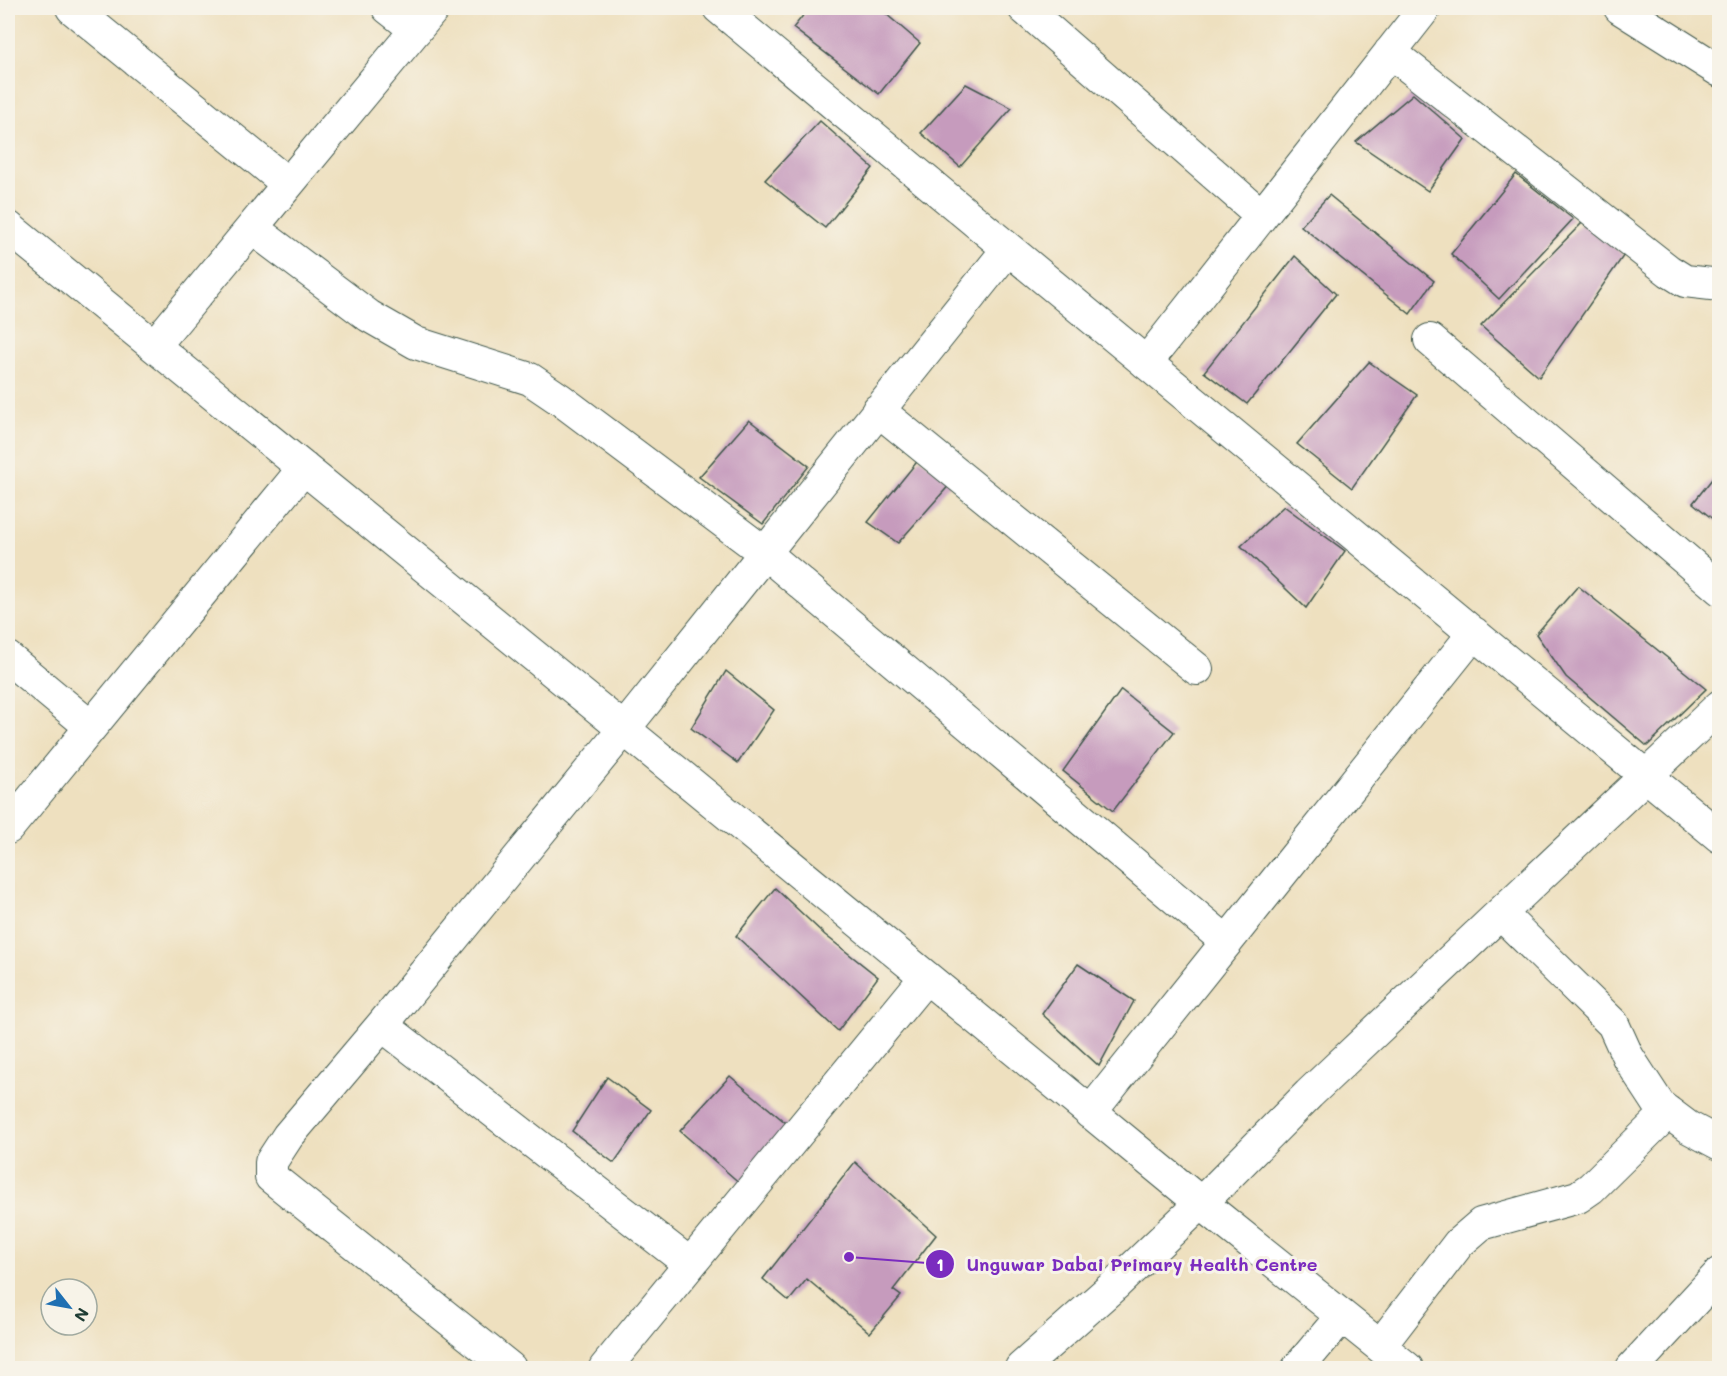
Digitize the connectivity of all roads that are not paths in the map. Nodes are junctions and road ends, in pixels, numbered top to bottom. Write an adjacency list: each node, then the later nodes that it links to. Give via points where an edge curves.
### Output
1 (72, 8): 10 (street)
2 (388, 8): 7 (street)
3 (719, 8): 14 (street)
4 (1023, 8): 11 (street)
5 (1425, 8): 8 (street)
6 (1620, 8): 9 (street)
7 (425, 19): 10 (street)
8 (1390, 52): 11 (street); 15 (street, via 1670,271 1685,281)
9 (1719, 71)
10 (288, 184): 13 (street)
11 (1262, 215): 18 (street)
12 (8, 226): 17 (street)
13 (252, 228): 17 (street); 21 (street, via 369,316 416,343 530,379)
14 (1008, 249): 18 (street); 19 (street)
15 (1719, 285)
16 (1430, 340): 22 (street)
17 (154, 346): 20 (street)
18 (1146, 363): 23 (street)
19 (878, 410): 21 (street); 25 (street)
20 (304, 468): 27 (street); 28 (street)
21 (765, 553): 28 (street); 33 (street)
22 (1719, 587)
23 (1474, 633): 29 (street); 33 (street)
24 (8, 658): 27 (street)
25 (1197, 669)
26 (1719, 706): 29 (street)
27 (91, 727): 30 (street)
28 (624, 729): 34 (street); 35 (street)
29 (1647, 775): 31 (street); 32 (street)
30 (8, 828)
31 (1719, 837)
32 (1501, 914): 36 (street, via 1613,1024 1628,1057); 39 (street, via 1309,1094)
33 (1227, 942): 37 (street)
34 (926, 977): 37 (street); 40 (street)
35 (382, 1025): 40 (street); 44 (street, via 288,1136 271,1162 271,1177)
36 (1668, 1112): 38 (street); 43 (street, via 1578,1197 1481,1224 1460,1243)
37 (1090, 1113): 39 (street)
38 (1719, 1144)
39 (1201, 1203): 42 (street); 46 (street)
40 (690, 1264): 45 (street)
41 (1719, 1273): 49 (street)
42 (1341, 1316): 43 (street); 47 (street)
43 (1380, 1346): 48 (street)
44 (510, 1368)
45 (605, 1368)
46 (1021, 1368)
47 (1298, 1368)
48 (1407, 1368)
49 (1632, 1368)

